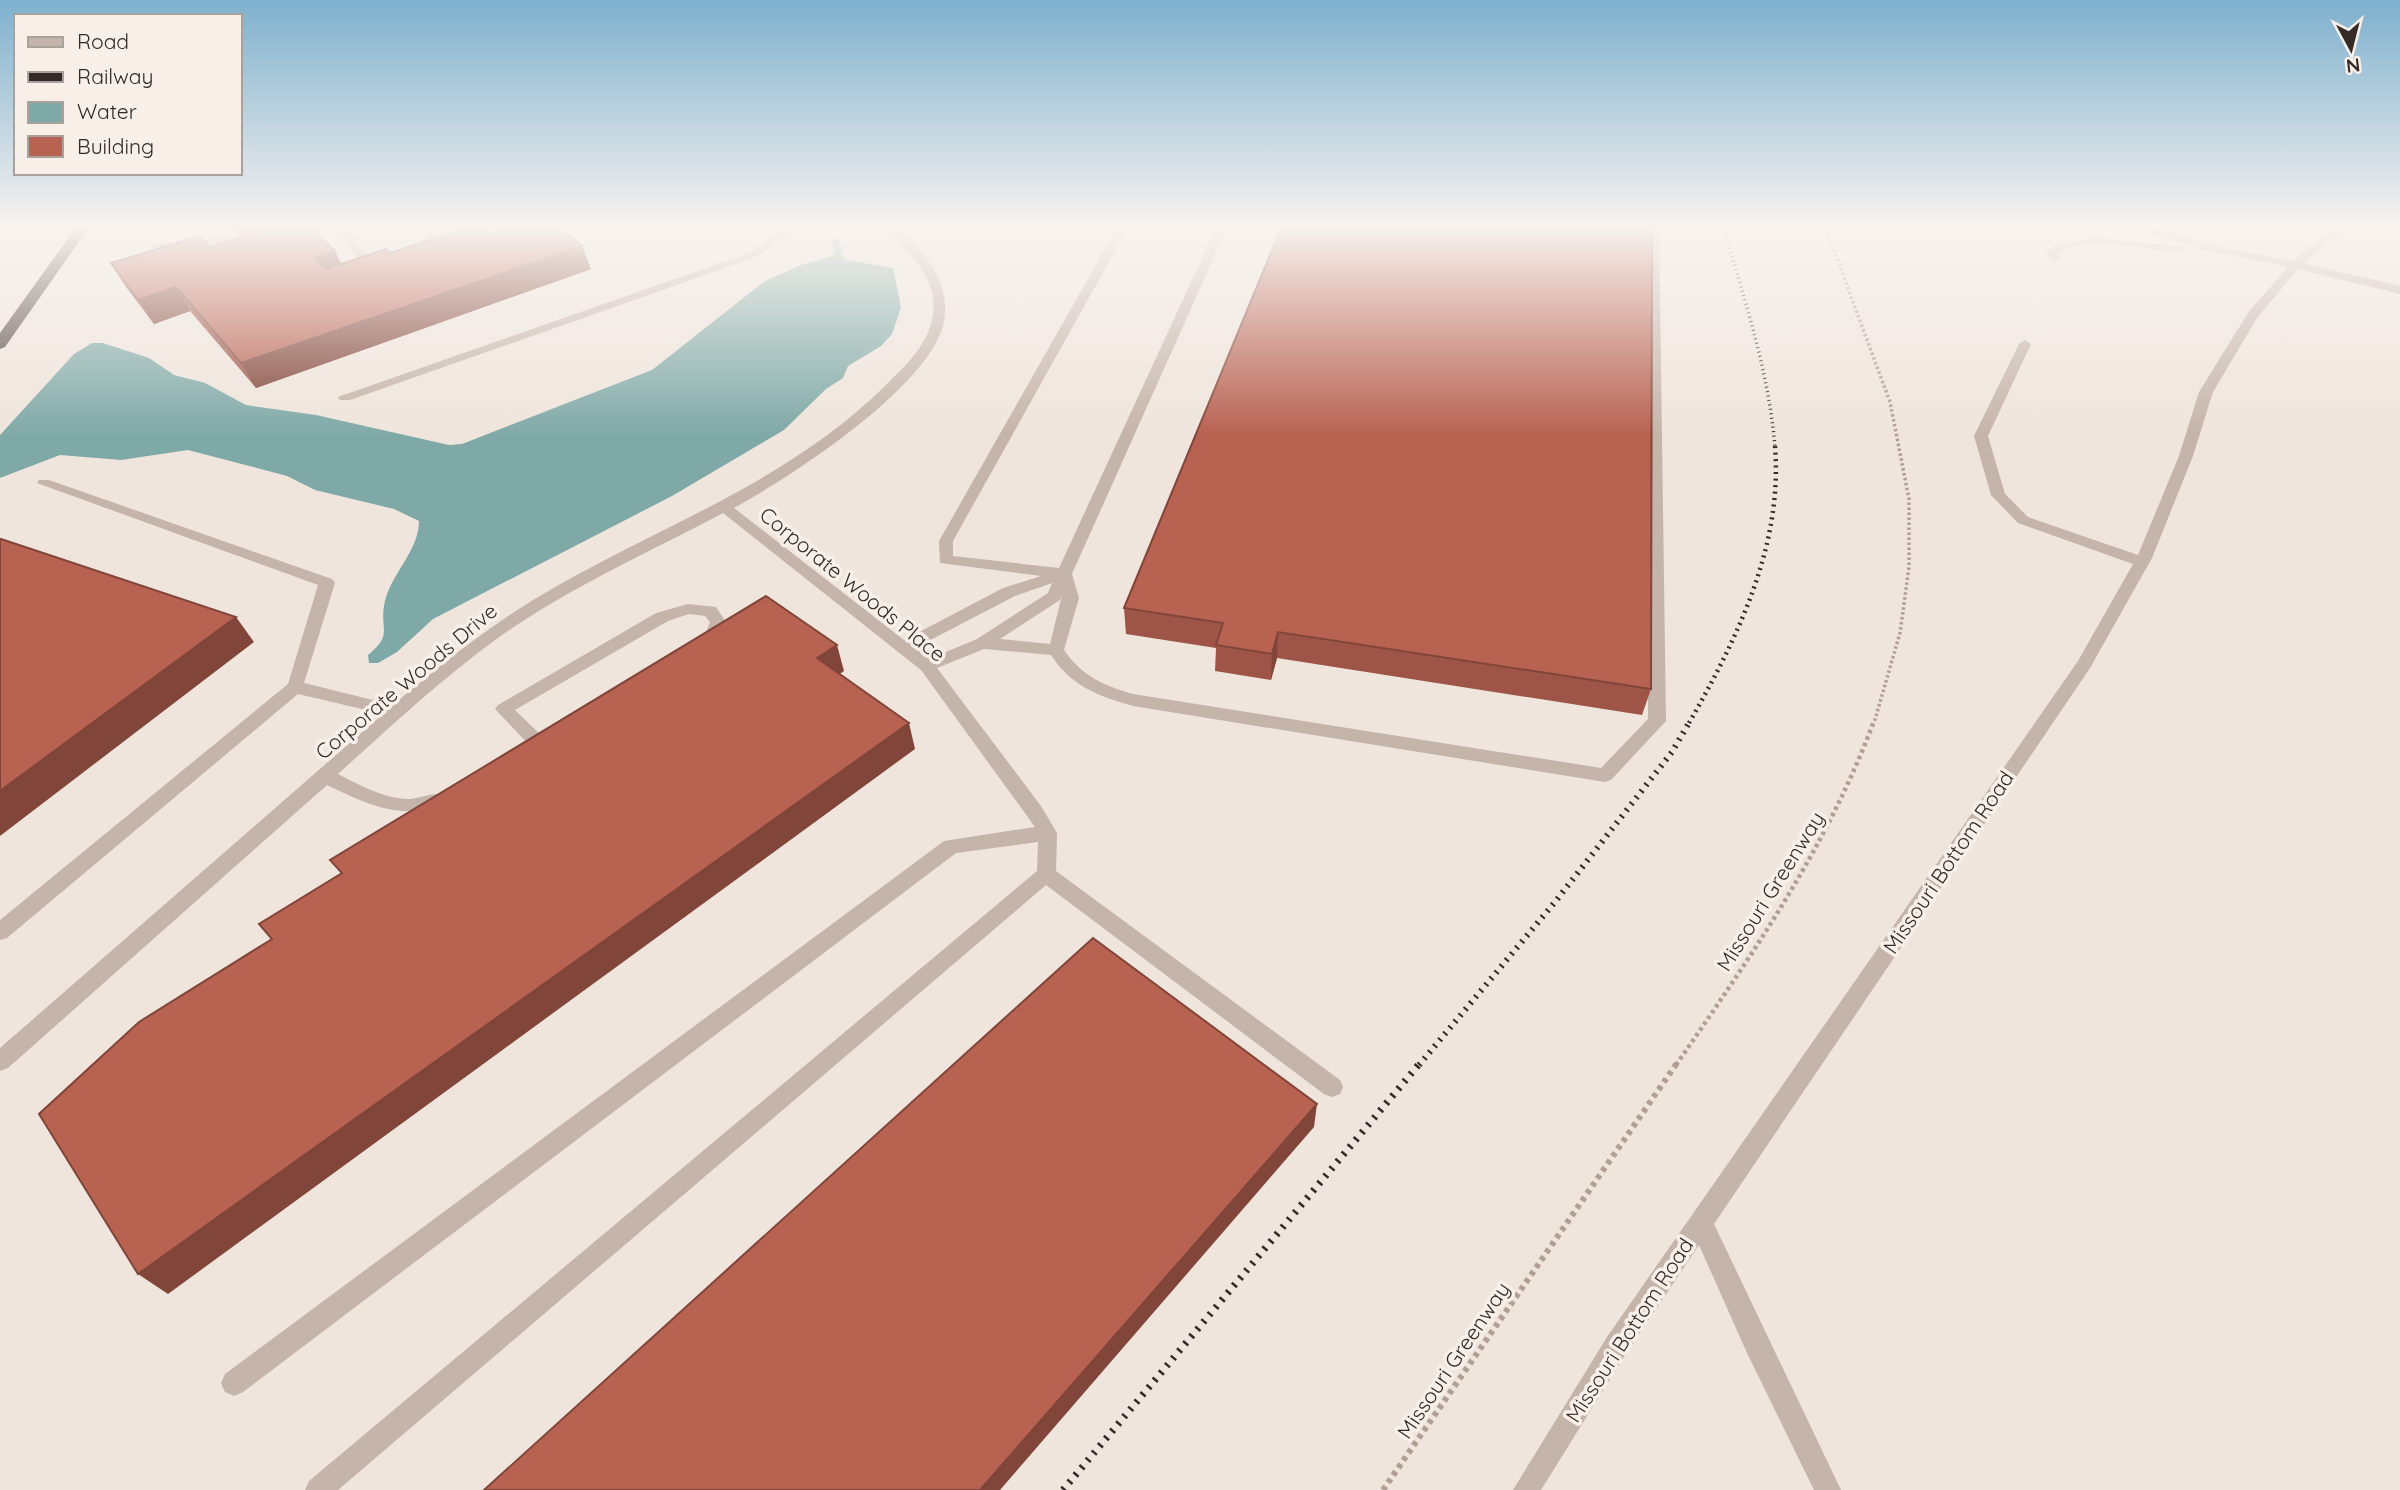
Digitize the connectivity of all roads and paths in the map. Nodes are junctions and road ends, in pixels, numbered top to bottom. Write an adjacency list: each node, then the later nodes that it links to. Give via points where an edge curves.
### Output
1 (35, 296): 9 (highway)
2 (637, 296): 11 (street)
3 (939, 296): 13 (street, Corporate Woods Drive, via 934,334 911,367 851,427 813,457)
4 (1085, 296): 15 (street, via 946,541 945,560)
5 (1191, 296): 15 (street)
6 (1654, 296): 18 (street, via 1657,721 1605,775 1133,700 1098,690 1070,673)
7 (1851, 296): 34 (path, Missouri Greenway, via 1886,390 1908,481 1907,593 1883,705 1838,811 1806,872)
8 (2270, 296): 14 (street, Missouri Bottom Road, via 2206,392 2186,456)
9 (0, 344)
10 (2025, 344): 14 (street, via 1981,436 1998,495 2023,520)
11 (345, 397)
12 (44, 483): 21 (street, via 327,583)
13 (725, 508): 17 (street, Corporate Woods Place); 22 (street, Corporate Woods Drive, via 538,603)
14 (2142, 562): 31 (street, Missouri Bottom Road, via 2084,664)
15 (1065, 574): 16 (street, via 1054,596); 17 (street, via 1010,592); 18 (street, via 1071,598)
16 (982, 643): 18 (street); 20 (street)
17 (904, 647): 20 (street, Corporate Woods Place)
18 (1056, 650)
19 (690, 653): 23 (street, via 712,638 718,622 710,611 688,608 662,617 504,709)
20 (927, 666): 26 (street, Corporate Woods Place)
21 (295, 687): 22 (street); 28 (street)
22 (398, 712): 24 (street, Corporate Woods Drive)
23 (540, 745)
24 (324, 776): 25 (street, via 388,806 425,806); 29 (street, Corporate Woods Drive)
25 (461, 792)
26 (1048, 833): 27 (street); 32 (street, via 951,846)
27 (1046, 874): 30 (street); 33 (street)
28 (0, 932)
29 (0, 1061)
30 (1332, 1087)
31 (1701, 1222): 35 (street, Missouri Bottom Road, via 1615,1346); 36 (street)
32 (233, 1383)
33 (318, 1490)
34 (1382, 1490)
35 (1526, 1490)
36 (1828, 1490)

